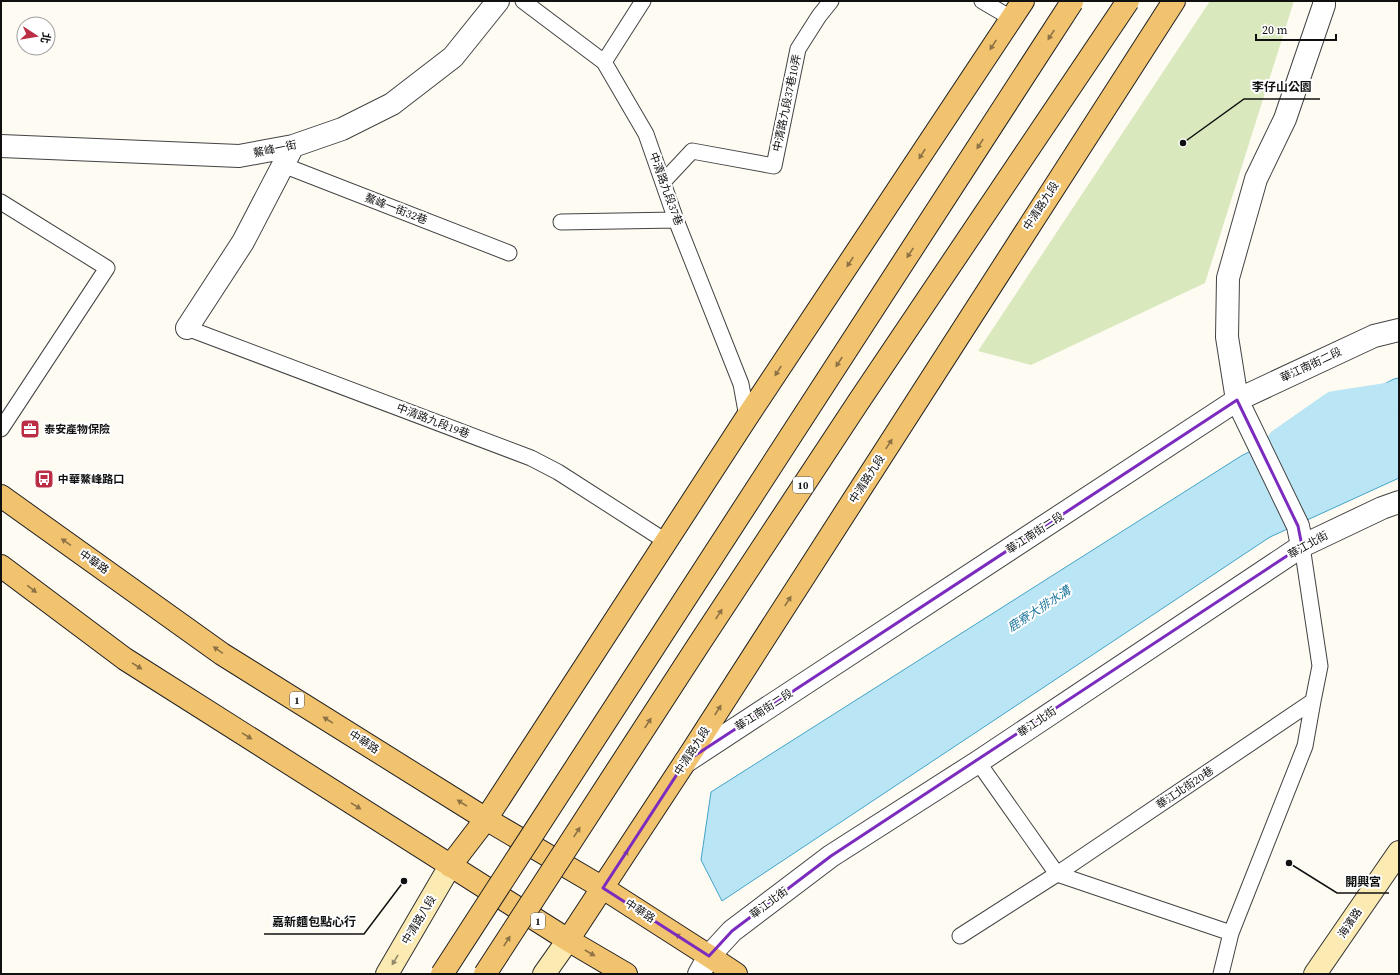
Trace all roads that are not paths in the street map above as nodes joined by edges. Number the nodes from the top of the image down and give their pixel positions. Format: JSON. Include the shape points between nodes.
{"nodes":[{"id":1,"x":498,"y":1,"type":"edge"},
{"id":2,"x":523,"y":1,"type":"edge"},
{"id":3,"x":643,"y":1,"type":"edge"},
{"id":4,"x":831,"y":1,"type":"edge"},
{"id":5,"x":982,"y":1,"type":"edge"},
{"id":6,"x":1128,"y":1,"type":"edge"},
{"id":7,"x":1324,"y":1,"type":"edge"},
{"id":8,"x":1073,"y":2,"type":"edge"},
{"id":9,"x":1169,"y":6,"type":"edge"},
{"id":10,"x":1017,"y":10,"type":"edge"},
{"id":11,"x":604,"y":62,"type":"junction"},
{"id":12,"x":1,"y":146,"type":"edge"},
{"id":13,"x":288,"y":155,"type":"junction"},
{"id":14,"x":663,"y":182,"type":"junction"},
{"id":15,"x":1,"y":202,"type":"edge"},
{"id":16,"x":676,"y":220,"type":"junction"},
{"id":17,"x":561,"y":222,"type":"dead end"},
{"id":18,"x":509,"y":253,"type":"dead end"},
{"id":19,"x":187,"y":328,"type":"joint"},
{"id":20,"x":1399,"y":330,"type":"edge"},
{"id":21,"x":1237,"y":400,"type":"junction"},
{"id":22,"x":748,"y":417,"type":"junction"},
{"id":23,"x":1,"y":430,"type":"edge"},
{"id":24,"x":1,"y":496,"type":"edge"},
{"id":25,"x":1399,"y":502,"type":"edge"},
{"id":26,"x":1300,"y":536,"type":"junction"},
{"id":27,"x":666,"y":542,"type":"junction"},
{"id":28,"x":1,"y":566,"type":"edge"},
{"id":29,"x":1313,"y":701,"type":"junction"},
{"id":30,"x":685,"y":762,"type":"junction"},
{"id":31,"x":978,"y":762,"type":"junction"},
{"id":32,"x":486,"y":819,"type":"junction"},
{"id":33,"x":1399,"y":852,"type":"edge"},
{"id":34,"x":450,"y":866,"type":"junction"},
{"id":35,"x":1057,"y":874,"type":"junction"},
{"id":36,"x":604,"y":888,"type":"junction"},
{"id":37,"x":1232,"y":933,"type":"junction"},
{"id":38,"x":960,"y":936,"type":"dead end"},
{"id":39,"x":568,"y":940,"type":"junction"},
{"id":40,"x":704,"y":965,"type":"edge"},
{"id":41,"x":1322,"y":971,"type":"edge"},
{"id":42,"x":387,"y":974,"type":"edge"},
{"id":43,"x":442,"y":974,"type":"edge"},
{"id":44,"x":485,"y":974,"type":"edge"},
{"id":45,"x":544,"y":974,"type":"edge"},
{"id":46,"x":626,"y":974,"type":"edge"},
{"id":47,"x":736,"y":974,"type":"edge"},
{"id":48,"x":1221,"y":974,"type":"edge"}],
"edges":[{"from":1,"to":13,"type":"street","name":"鰲峰一街","via":[[453,57],[392,104]]},
{"from":2,"to":11,"type":"lane","name":"中清路九段37巷"},
{"from":3,"to":11,"type":"lane"},
{"from":4,"to":14,"type":"lane","name":"中清路九段37巷10弄","via":[[798,49],[774,166],[692,150]]},
{"from":5,"to":10,"type":"lane"},
{"from":44,"to":6,"type":"main road","number":"10","one_way":true,"bridge":true,"via":[[850,414]]},
{"from":7,"to":21,"type":"street","via":[[1285,119],[1256,179],[1228,278],[1227,337]]},
{"from":8,"to":43,"type":"main road","one_way":true,"bridge":true},
{"from":30,"to":9,"type":"main road","name":"中清路九段","one_way":true},
{"from":10,"to":22,"type":"main road","one_way":true},
{"from":11,"to":14,"type":"lane","name":"中清路九段37巷","via":[[646,134]]},
{"from":12,"to":13,"type":"street","name":"鰲峰一街","via":[[239,156]]},
{"from":13,"to":18,"type":"lane","name":"鰲峰一街32巷"},
{"from":13,"to":19,"type":"street","via":[[243,242]]},
{"from":14,"to":16,"type":"lane","name":"中清路九段37巷"},
{"from":15,"to":23,"type":"lane","via":[[107,268]]},
{"from":16,"to":17,"type":"lane"},
{"from":16,"to":22,"type":"lane","name":"中清路九段37巷","via":[[741,384]]},
{"from":19,"to":27,"type":"lane","name":"中清路九段19巷","via":[[531,458],[558,472]]},
{"from":20,"to":21,"type":"street","name":"華江南街二段","via":[[1374,336]]},
{"from":21,"to":26,"type":"street"},
{"from":21,"to":30,"type":"street","name":"華江南街二段"},
{"from":22,"to":27,"type":"main road"},
{"from":32,"to":24,"type":"main road","name":"中華路","number":"1","one_way":true,"via":[[222,654]]},
{"from":25,"to":26,"type":"street","name":"華江北街"},
{"from":26,"to":29,"type":"lane","via":[[1320,666]]},
{"from":26,"to":31,"type":"street","name":"華江北街"},
{"from":27,"to":32,"type":"main road"},
{"from":28,"to":34,"type":"main road","number":"1","one_way":true,"via":[[125,659]]},
{"from":29,"to":35,"type":"lane","name":"華江北街20巷"},
{"from":29,"to":37,"type":"lane","via":[[1305,746]]},
{"from":36,"to":30,"type":"main road","name":"中清路九段","one_way":true},
{"from":31,"to":35,"type":"lane"},
{"from":31,"to":40,"type":"street","name":"華江北街","via":[[831,856],[732,931]]},
{"from":32,"to":34,"type":"main road"},
{"from":32,"to":36,"type":"main road","name":"中華路","number":"1"},
{"from":33,"to":41,"type":"street","name":"海濱路"},
{"from":34,"to":39,"type":"main road","number":"1"},
{"from":34,"to":42,"type":"street","name":"中清路八段","one_way":true},
{"from":35,"to":37,"type":"lane"},
{"from":35,"to":38,"type":"lane","name":"華江北街20巷"},
{"from":36,"to":39,"type":"main road","name":"中清路九段"},
{"from":40,"to":36,"type":"main road","name":"中華路","number":"1","one_way":true},
{"from":37,"to":48,"type":"lane"},
{"from":39,"to":45,"type":"street"},
{"from":39,"to":46,"type":"main road","number":"1","one_way":true},
{"from":40,"to":47,"type":"main road","name":"中華路","number":"1"}]}
